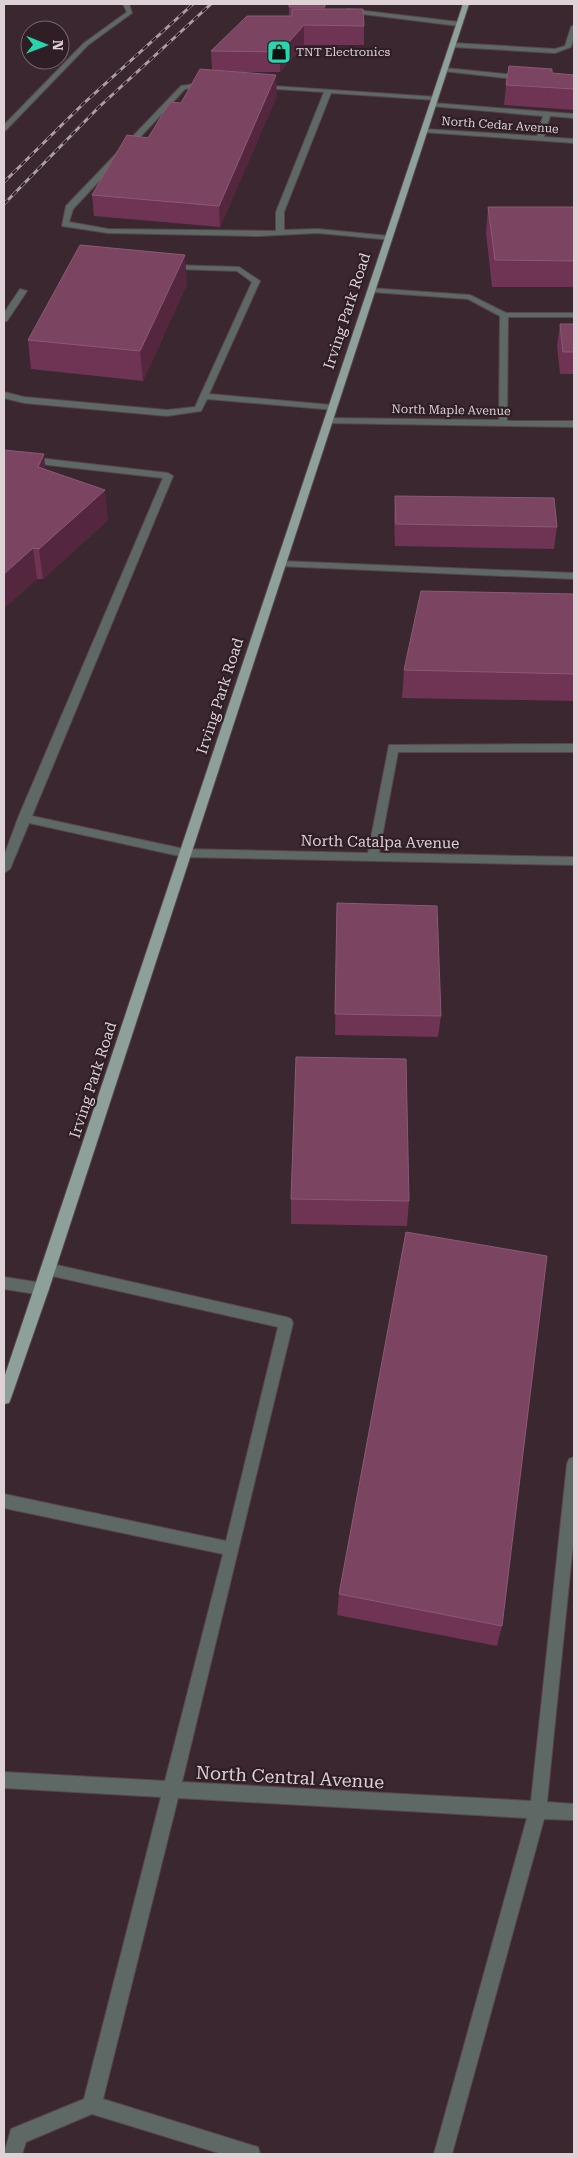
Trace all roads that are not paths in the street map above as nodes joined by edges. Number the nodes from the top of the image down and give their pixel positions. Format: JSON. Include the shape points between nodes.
{"nodes":[{"id":1,"x":126,"y":4,"type":"edge"},
{"id":2,"x":466,"y":4,"type":"edge"},
{"id":3,"x":346,"y":11,"type":"edge"},
{"id":4,"x":459,"y":24,"type":"junction"},
{"id":5,"x":574,"y":27,"type":"edge"},
{"id":6,"x":453,"y":44,"type":"junction"},
{"id":7,"x":444,"y":70,"type":"junction"},
{"id":8,"x":528,"y":78,"type":"edge"},
{"id":9,"x":218,"y":83,"type":"edge"},
{"id":10,"x":247,"y":85,"type":"edge"},
{"id":11,"x":328,"y":91,"type":"junction"},
{"id":12,"x":434,"y":101,"type":"junction"},
{"id":13,"x":547,"y":114,"type":"junction"},
{"id":14,"x":574,"y":116,"type":"edge"},
{"id":15,"x":4,"y":129,"type":"edge"},
{"id":16,"x":424,"y":131,"type":"junction"},
{"id":17,"x":540,"y":139,"type":"junction"},
{"id":18,"x":574,"y":142,"type":"edge"},
{"id":19,"x":280,"y":233,"type":"junction"},
{"id":20,"x":389,"y":238,"type":"junction"},
{"id":21,"x":175,"y":267,"type":"edge"},
{"id":22,"x":372,"y":290,"type":"junction"},
{"id":23,"x":23,"y":291,"type":"dead end"},
{"id":24,"x":504,"y":315,"type":"junction"},
{"id":25,"x":574,"y":315,"type":"edge"},
{"id":26,"x":4,"y":319,"type":"edge"},
{"id":27,"x":4,"y":395,"type":"edge"},
{"id":28,"x":204,"y":396,"type":"junction"},
{"id":29,"x":332,"y":408,"type":"junction"},
{"id":30,"x":328,"y":421,"type":"junction"},
{"id":31,"x":503,"y":423,"type":"junction"},
{"id":32,"x":574,"y":424,"type":"edge"},
{"id":33,"x":4,"y":457,"type":"edge"},
{"id":34,"x":281,"y":564,"type":"junction"},
{"id":35,"x":574,"y":576,"type":"edge"},
{"id":36,"x":574,"y":748,"type":"edge"},
{"id":37,"x":24,"y":818,"type":"junction"},
{"id":38,"x":184,"y":853,"type":"junction"},
{"id":39,"x":373,"y":857,"type":"junction"},
{"id":40,"x":574,"y":861,"type":"edge"},
{"id":41,"x":4,"y":869,"type":"edge"},
{"id":42,"x":48,"y":1269,"type":"junction"},
{"id":43,"x":4,"y":1283,"type":"edge"},
{"id":44,"x":42,"y":1289,"type":"junction"},
{"id":45,"x":4,"y":1398,"type":"edge"},
{"id":46,"x":574,"y":1464,"type":"edge"},
{"id":47,"x":4,"y":1501,"type":"edge"},
{"id":48,"x":232,"y":1549,"type":"junction"},
{"id":49,"x":4,"y":1780,"type":"edge"},
{"id":50,"x":172,"y":1790,"type":"junction"},
{"id":51,"x":538,"y":1810,"type":"junction"},
{"id":52,"x":574,"y":1812,"type":"edge"},
{"id":53,"x":92,"y":2105,"type":"junction"},
{"id":54,"x":13,"y":2154,"type":"edge"},
{"id":55,"x":251,"y":2154,"type":"edge"},
{"id":56,"x":443,"y":2154,"type":"edge"}],
"edges":[{"from":1,"to":15,"type":"street","via":[[130,12],[86,44]]},
{"from":2,"to":4,"type":"main road","name":"Irving Park Road"},
{"from":3,"to":4,"type":"street"},
{"from":4,"to":6,"type":"main road","name":"Irving Park Road"},
{"from":5,"to":6,"type":"street","via":[[568,47],[555,51]]},
{"from":6,"to":7,"type":"main road","name":"Irving Park Road"},
{"from":7,"to":8,"type":"street"},
{"from":7,"to":12,"type":"main road","name":"Irving Park Road"},
{"from":9,"to":19,"type":"street","via":[[183,87],[69,208],[65,224],[108,231]]},
{"from":10,"to":11,"type":"street"},
{"from":11,"to":12,"type":"street"},
{"from":11,"to":19,"type":"street","via":[[280,212]]},
{"from":12,"to":13,"type":"street"},
{"from":12,"to":16,"type":"main road","name":"Irving Park Road"},
{"from":13,"to":14,"type":"street"},
{"from":13,"to":17,"type":"street"},
{"from":16,"to":17,"type":"street","name":"North Cedar Avenue"},
{"from":16,"to":20,"type":"main road","name":"Irving Park Road"},
{"from":17,"to":18,"type":"street","name":"North Cedar Avenue"},
{"from":19,"to":20,"type":"street","via":[[318,230]]},
{"from":20,"to":22,"type":"main road","name":"Irving Park Road"},
{"from":21,"to":28,"type":"street","via":[[239,268],[256,281]]},
{"from":22,"to":24,"type":"street","via":[[470,297]]},
{"from":22,"to":29,"type":"main road","name":"Irving Park Road"},
{"from":23,"to":26,"type":"street"},
{"from":24,"to":25,"type":"street"},
{"from":24,"to":31,"type":"street"},
{"from":27,"to":28,"type":"street","via":[[24,400],[167,413],[198,409]]},
{"from":28,"to":29,"type":"street"},
{"from":29,"to":30,"type":"main road","name":"Irving Park Road"},
{"from":30,"to":31,"type":"street","name":"North Maple Avenue"},
{"from":30,"to":34,"type":"main road","name":"Irving Park Road"},
{"from":31,"to":32,"type":"street","name":"North Maple Avenue"},
{"from":33,"to":37,"type":"street","via":[[168,476]]},
{"from":34,"to":35,"type":"street"},
{"from":34,"to":38,"type":"main road","name":"Irving Park Road"},
{"from":36,"to":39,"type":"street","via":[[393,748]]},
{"from":37,"to":38,"type":"street","name":"North Catalpa Avenue"},
{"from":37,"to":41,"type":"street"},
{"from":38,"to":39,"type":"street","name":"North Catalpa Avenue"},
{"from":38,"to":42,"type":"main road","name":"Irving Park Road"},
{"from":39,"to":40,"type":"street","name":"North Catalpa Avenue"},
{"from":42,"to":44,"type":"main road","name":"Irving Park Road"},
{"from":42,"to":48,"type":"street","via":[[286,1322]]},
{"from":43,"to":44,"type":"street"},
{"from":44,"to":45,"type":"main road","name":"Irving Park Road"},
{"from":46,"to":51,"type":"street"},
{"from":47,"to":48,"type":"street"},
{"from":48,"to":50,"type":"street"},
{"from":49,"to":50,"type":"street","name":"North Central Avenue"},
{"from":50,"to":51,"type":"street","name":"North Central Avenue"},
{"from":50,"to":53,"type":"street"},
{"from":51,"to":52,"type":"street","name":"North Central Avenue"},
{"from":51,"to":56,"type":"street"},
{"from":53,"to":54,"type":"street","via":[[18,2136]]},
{"from":53,"to":55,"type":"street"}]}
